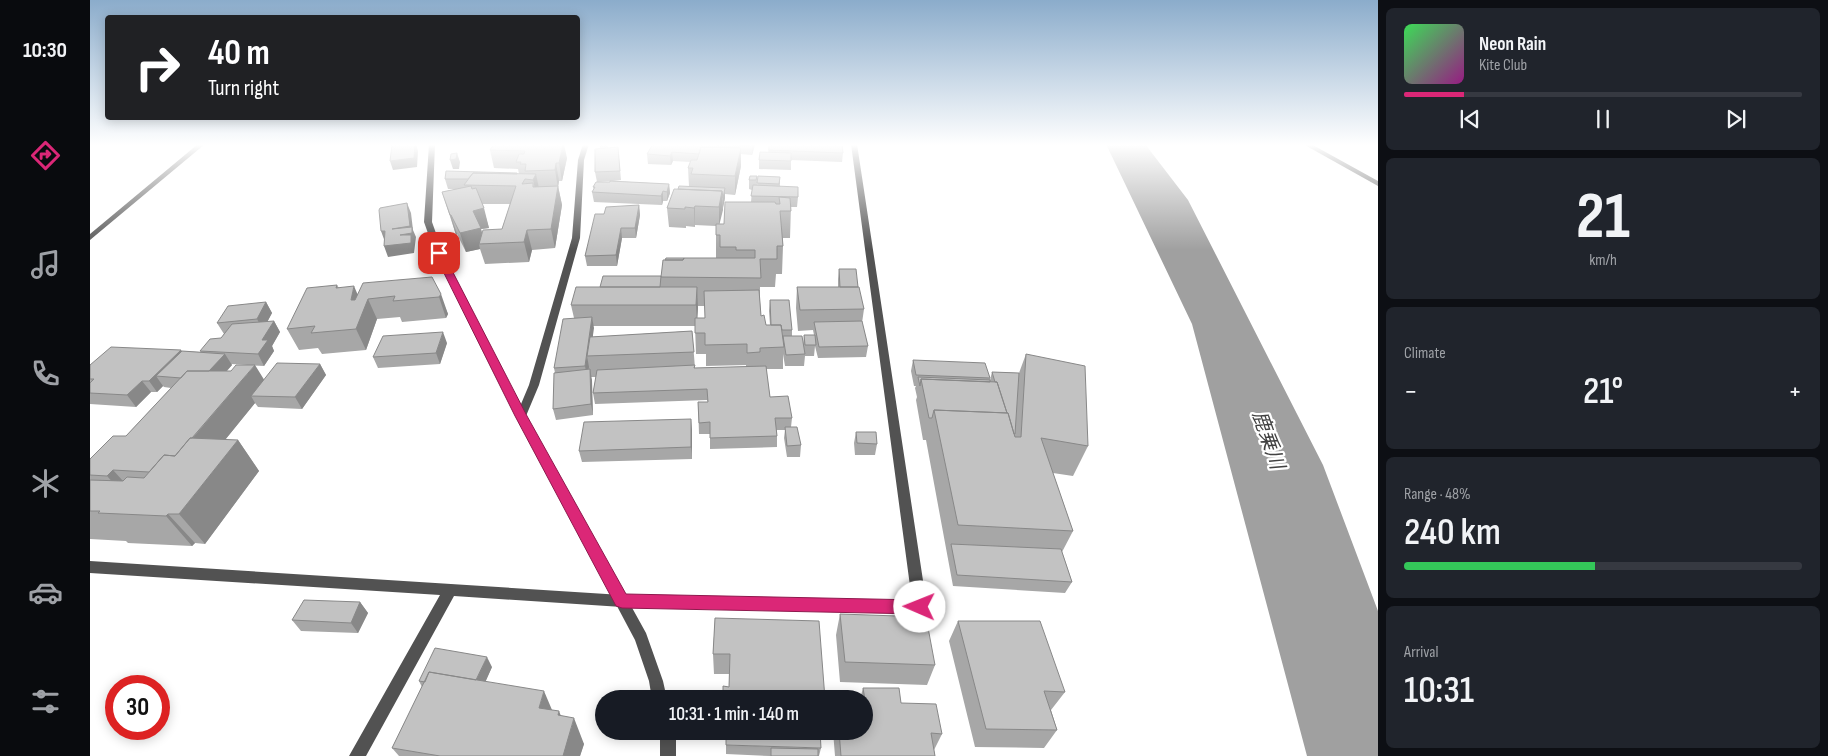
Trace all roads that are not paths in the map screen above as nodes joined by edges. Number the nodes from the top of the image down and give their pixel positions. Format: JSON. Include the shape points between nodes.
{"nodes":[{"id":1,"x":160,"y":179,"type":"edge"},
{"id":2,"x":430,"y":179,"type":"edge"},
{"id":3,"x":580,"y":179,"type":"edge"},
{"id":4,"x":859,"y":179,"type":"edge"},
{"id":5,"x":90,"y":238,"type":"edge"},
{"id":6,"x":521,"y":416,"type":"junction"},
{"id":7,"x":90,"y":567,"type":"edge"},
{"id":8,"x":450,"y":590,"type":"junction"},
{"id":9,"x":622,"y":601,"type":"junction"},
{"id":10,"x":658,"y":690,"type":"edge"},
{"id":11,"x":668,"y":740,"type":"edge"},
{"id":12,"x":356,"y":756,"type":"edge"},
{"id":13,"x":668,"y":756,"type":"edge"}],
"edges":[{"from":1,"to":5,"type":"street"},
{"from":2,"to":6,"type":"street","via":[[428,222],[439,253]]},
{"from":3,"to":6,"type":"street","via":[[576,238],[534,385]]},
{"from":4,"to":9,"type":"street","via":[[920,607]]},
{"from":6,"to":9,"type":"street"},
{"from":7,"to":8,"type":"street"},
{"from":8,"to":9,"type":"street"},
{"from":8,"to":12,"type":"street"},
{"from":9,"to":10,"type":"street","via":[[641,638]]},
{"from":11,"to":13,"type":"street"}]}
